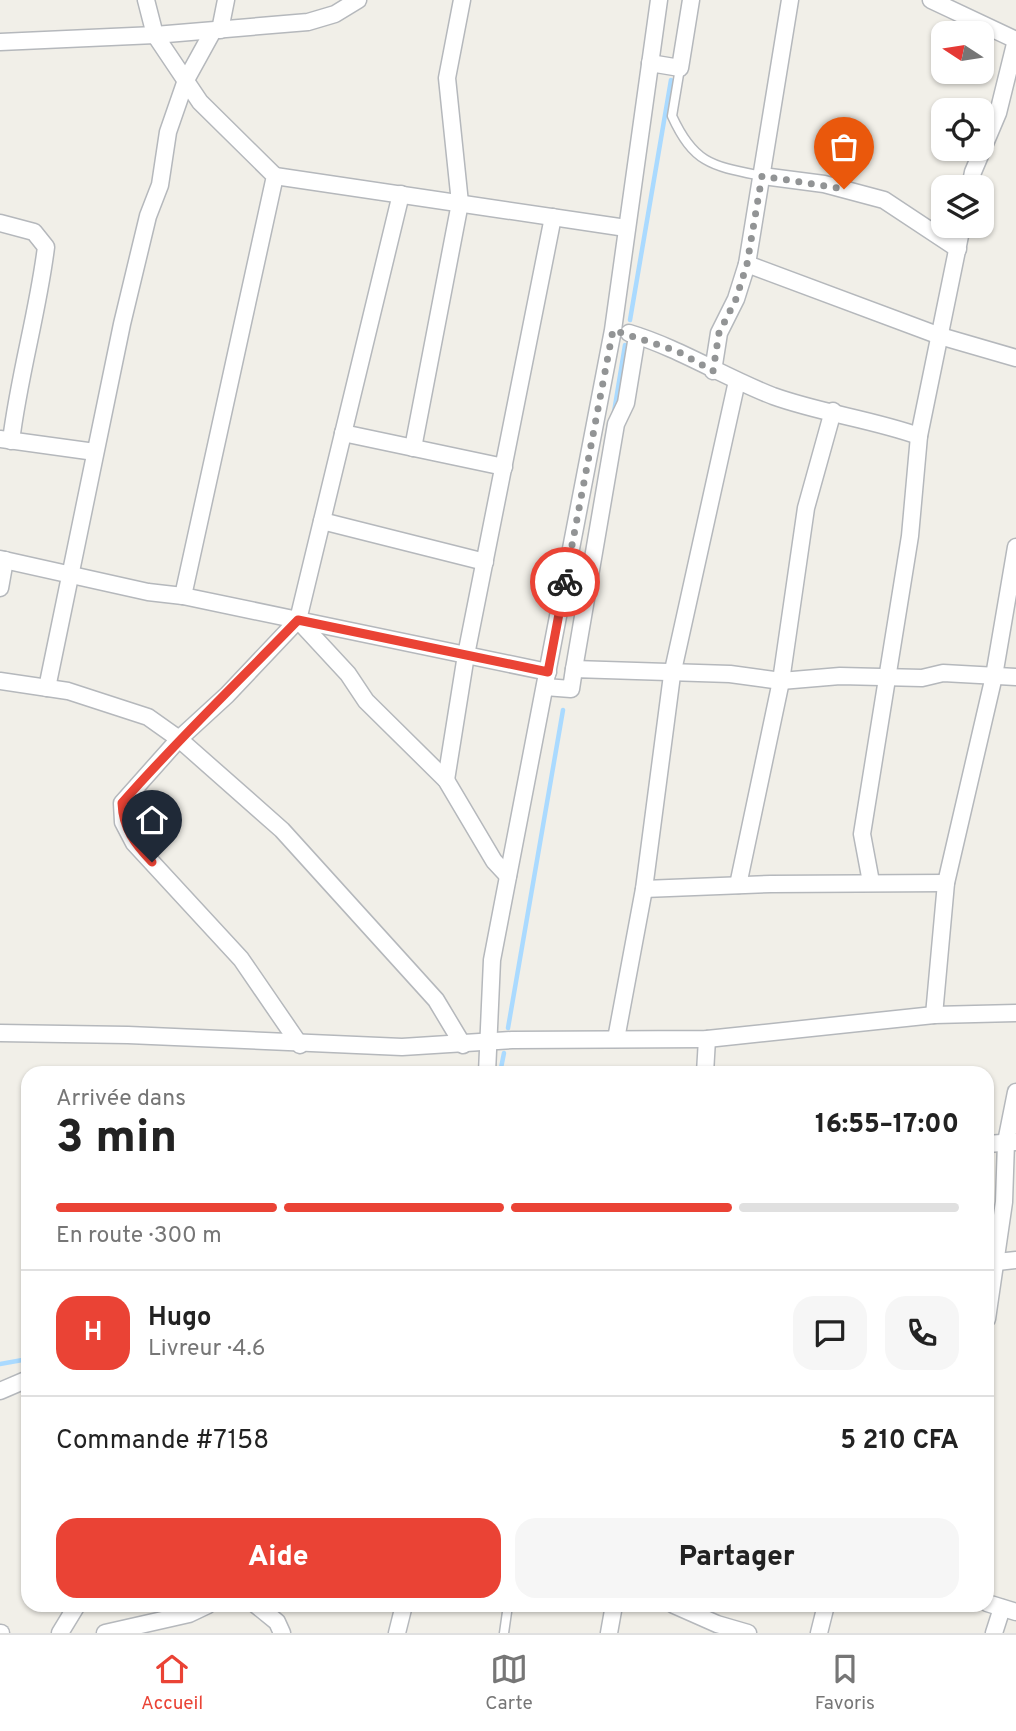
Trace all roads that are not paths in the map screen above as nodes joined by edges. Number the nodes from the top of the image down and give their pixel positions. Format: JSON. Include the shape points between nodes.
{"nodes":[{"id":1,"x":146,"y":0,"type":"edge"},
{"id":2,"x":226,"y":0,"type":"edge"},
{"id":3,"x":358,"y":0,"type":"edge"},
{"id":4,"x":462,"y":0,"type":"edge"},
{"id":5,"x":659,"y":0,"type":"edge"},
{"id":6,"x":691,"y":0,"type":"edge"},
{"id":7,"x":790,"y":0,"type":"edge"},
{"id":8,"x":931,"y":0,"type":"edge"},
{"id":9,"x":217,"y":30,"type":"junction"},
{"id":10,"x":155,"y":35,"type":"junction"},
{"id":11,"x":0,"y":42,"type":"edge"},
{"id":12,"x":650,"y":63,"type":"junction"},
{"id":13,"x":680,"y":68,"type":"junction"},
{"id":14,"x":186,"y":80,"type":"junction"},
{"id":15,"x":972,"y":175,"type":"edge"},
{"id":16,"x":275,"y":176,"type":"junction"},
{"id":17,"x":762,"y":176,"type":"junction"},
{"id":18,"x":401,"y":194,"type":"junction"},
{"id":19,"x":460,"y":203,"type":"junction"},
{"id":20,"x":553,"y":217,"type":"junction"},
{"id":21,"x":0,"y":223,"type":"edge"},
{"id":22,"x":626,"y":228,"type":"junction"},
{"id":23,"x":960,"y":238,"type":"edge"},
{"id":24,"x":958,"y":249,"type":"junction"},
{"id":25,"x":747,"y":264,"type":"junction"},
{"id":26,"x":613,"y":330,"type":"junction"},
{"id":27,"x":637,"y":336,"type":"junction"},
{"id":28,"x":940,"y":336,"type":"junction"},
{"id":29,"x":1016,"y":358,"type":"edge"},
{"id":30,"x":713,"y":371,"type":"junction"},
{"id":31,"x":737,"y":381,"type":"junction"},
{"id":32,"x":833,"y":411,"type":"junction"},
{"id":33,"x":343,"y":433,"type":"junction"},
{"id":34,"x":919,"y":436,"type":"junction"},
{"id":35,"x":6,"y":440,"type":"edge"},
{"id":36,"x":413,"y":448,"type":"junction"},
{"id":37,"x":95,"y":452,"type":"junction"},
{"id":38,"x":504,"y":467,"type":"junction"},
{"id":39,"x":322,"y":521,"type":"junction"},
{"id":40,"x":1016,"y":547,"type":"edge"},
{"id":41,"x":3,"y":559,"type":"edge"},
{"id":42,"x":485,"y":562,"type":"junction"},
{"id":43,"x":71,"y":574,"type":"junction"},
{"id":44,"x":0,"y":588,"type":"edge"},
{"id":45,"x":183,"y":596,"type":"junction"},
{"id":46,"x":298,"y":620,"type":"junction"},
{"id":47,"x":466,"y":656,"type":"junction"},
{"id":48,"x":574,"y":669,"type":"junction"},
{"id":49,"x":672,"y":675,"type":"junction"},
{"id":50,"x":994,"y":676,"type":"junction"},
{"id":51,"x":887,"y":677,"type":"junction"},
{"id":52,"x":1016,"y":677,"type":"edge"},
{"id":53,"x":546,"y":679,"type":"junction"},
{"id":54,"x":0,"y":681,"type":"edge"},
{"id":55,"x":781,"y":681,"type":"junction"},
{"id":56,"x":47,"y":688,"type":"junction"},
{"id":57,"x":179,"y":739,"type":"junction"},
{"id":58,"x":446,"y":780,"type":"junction"},
{"id":59,"x":508,"y":876,"type":"junction"},
{"id":60,"x":871,"y":882,"type":"junction"},
{"id":61,"x":946,"y":883,"type":"junction"},
{"id":62,"x":738,"y":885,"type":"junction"},
{"id":63,"x":644,"y":890,"type":"junction"},
{"id":64,"x":1016,"y":1013,"type":"edge"},
{"id":65,"x":934,"y":1015,"type":"junction"},
{"id":66,"x":0,"y":1033,"type":"edge"},
{"id":67,"x":616,"y":1039,"type":"junction"},
{"id":68,"x":707,"y":1039,"type":"junction"},
{"id":69,"x":491,"y":1041,"type":"junction"},
{"id":70,"x":300,"y":1045,"type":"junction"},
{"id":71,"x":463,"y":1045,"type":"junction"},
{"id":72,"x":488,"y":1066,"type":"edge"},
{"id":73,"x":705,"y":1066,"type":"edge"},
{"id":74,"x":1016,"y":1092,"type":"edge"},
{"id":75,"x":1011,"y":1142,"type":"edge"},
{"id":76,"x":1016,"y":1260,"type":"edge"},
{"id":77,"x":997,"y":1262,"type":"junction"},
{"id":78,"x":994,"y":1279,"type":"edge"},
{"id":79,"x":21,"y":1382,"type":"edge"},
{"id":80,"x":0,"y":1391,"type":"edge"},
{"id":81,"x":1002,"y":1608,"type":"edge"},
{"id":82,"x":73,"y":1612,"type":"edge"},
{"id":83,"x":190,"y":1612,"type":"edge"},
{"id":84,"x":264,"y":1612,"type":"edge"},
{"id":85,"x":402,"y":1612,"type":"edge"},
{"id":86,"x":507,"y":1612,"type":"edge"},
{"id":87,"x":613,"y":1612,"type":"edge"},
{"id":88,"x":686,"y":1612,"type":"edge"},
{"id":89,"x":824,"y":1612,"type":"edge"},
{"id":90,"x":280,"y":1627,"type":"edge"},
{"id":91,"x":716,"y":1629,"type":"edge"},
{"id":92,"x":60,"y":1633,"type":"edge"},
{"id":93,"x":105,"y":1633,"type":"edge"},
{"id":94,"x":397,"y":1633,"type":"edge"},
{"id":95,"x":504,"y":1633,"type":"edge"},
{"id":96,"x":609,"y":1633,"type":"edge"},
{"id":97,"x":748,"y":1633,"type":"edge"},
{"id":98,"x":819,"y":1633,"type":"edge"},
{"id":99,"x":994,"y":1633,"type":"edge"}],
"edges":[{"from":1,"to":10,"type":"street"},
{"from":2,"to":9,"type":"street"},
{"from":3,"to":9,"type":"street","via":[[322,19]]},
{"from":4,"to":19,"type":"street","via":[[447,78]]},
{"from":5,"to":12,"type":"street"},
{"from":6,"to":13,"type":"street"},
{"from":7,"to":17,"type":"street"},
{"from":8,"to":15,"type":"street","via":[[1016,40],[998,113]]},
{"from":9,"to":10,"type":"street"},
{"from":9,"to":14,"type":"street"},
{"from":10,"to":11,"type":"street"},
{"from":10,"to":14,"type":"street"},
{"from":12,"to":13,"type":"street"},
{"from":12,"to":22,"type":"street"},
{"from":13,"to":17,"type":"lane","via":[[672,116],[694,154],[727,169]]},
{"from":14,"to":16,"type":"street","via":[[200,102]]},
{"from":14,"to":37,"type":"street","via":[[168,132]]},
{"from":16,"to":18,"type":"street"},
{"from":16,"to":45,"type":"street"},
{"from":17,"to":24,"type":"street","via":[[824,184],[884,200]]},
{"from":17,"to":25,"type":"street"},
{"from":18,"to":19,"type":"street"},
{"from":18,"to":33,"type":"street"},
{"from":19,"to":20,"type":"street"},
{"from":19,"to":36,"type":"street"},
{"from":20,"to":22,"type":"street"},
{"from":20,"to":38,"type":"street"},
{"from":21,"to":35,"type":"street","via":[[34,232],[46,247]]},
{"from":22,"to":26,"type":"street"},
{"from":23,"to":24,"type":"street"},
{"from":24,"to":28,"type":"street"},
{"from":25,"to":28,"type":"street"},
{"from":25,"to":30,"type":"street","via":[[719,333]]},
{"from":26,"to":27,"type":"street"},
{"from":26,"to":53,"type":"street"},
{"from":27,"to":30,"type":"street"},
{"from":27,"to":48,"type":"street","via":[[626,403],[616,424]]},
{"from":28,"to":29,"type":"street"},
{"from":28,"to":34,"type":"street"},
{"from":30,"to":31,"type":"street"},
{"from":31,"to":32,"type":"street","via":[[775,397]]},
{"from":31,"to":49,"type":"street"},
{"from":32,"to":34,"type":"street"},
{"from":32,"to":55,"type":"street","via":[[806,508]]},
{"from":33,"to":36,"type":"street"},
{"from":33,"to":39,"type":"street"},
{"from":34,"to":51,"type":"street","via":[[910,536]]},
{"from":35,"to":37,"type":"street"},
{"from":36,"to":38,"type":"street"},
{"from":37,"to":43,"type":"street"},
{"from":38,"to":42,"type":"street"},
{"from":39,"to":42,"type":"street"},
{"from":39,"to":46,"type":"street"},
{"from":40,"to":50,"type":"street"},
{"from":41,"to":43,"type":"street"},
{"from":41,"to":44,"type":"street"},
{"from":42,"to":47,"type":"street"},
{"from":43,"to":45,"type":"street"},
{"from":43,"to":56,"type":"street"},
{"from":45,"to":46,"type":"street"},
{"from":46,"to":47,"type":"street"},
{"from":46,"to":57,"type":"street"},
{"from":46,"to":58,"type":"street","via":[[348,674],[366,701]]},
{"from":47,"to":53,"type":"street"},
{"from":47,"to":58,"type":"street"},
{"from":48,"to":49,"type":"street"},
{"from":48,"to":53,"type":"street","via":[[571,689]]},
{"from":49,"to":55,"type":"street","via":[[730,674]]},
{"from":49,"to":63,"type":"street"},
{"from":50,"to":51,"type":"street"},
{"from":50,"to":52,"type":"street"},
{"from":50,"to":61,"type":"street"},
{"from":51,"to":55,"type":"street"},
{"from":51,"to":60,"type":"street","via":[[862,834]]},
{"from":53,"to":59,"type":"street"},
{"from":54,"to":56,"type":"street"},
{"from":55,"to":62,"type":"street"},
{"from":56,"to":57,"type":"street","via":[[148,717]]},
{"from":57,"to":70,"type":"street","via":[[122,803],[123,822],[134,843],[241,959]]},
{"from":57,"to":71,"type":"street","via":[[282,830],[436,1000]]},
{"from":58,"to":59,"type":"street","via":[[494,861]]},
{"from":59,"to":69,"type":"street","via":[[490,982]]},
{"from":60,"to":61,"type":"street"},
{"from":60,"to":62,"type":"street"},
{"from":61,"to":65,"type":"street"},
{"from":62,"to":63,"type":"street"},
{"from":63,"to":67,"type":"street"},
{"from":64,"to":65,"type":"street"},
{"from":65,"to":68,"type":"street"},
{"from":66,"to":70,"type":"street"},
{"from":67,"to":68,"type":"street"},
{"from":67,"to":69,"type":"street"},
{"from":68,"to":73,"type":"street"},
{"from":69,"to":71,"type":"street"},
{"from":69,"to":72,"type":"street"},
{"from":70,"to":71,"type":"street"},
{"from":74,"to":75,"type":"street"},
{"from":75,"to":77,"type":"street"},
{"from":76,"to":77,"type":"street"},
{"from":77,"to":78,"type":"street"},
{"from":79,"to":80,"type":"street"},
{"from":81,"to":99,"type":"street"},
{"from":82,"to":92,"type":"street"},
{"from":83,"to":93,"type":"street"},
{"from":84,"to":90,"type":"street"},
{"from":85,"to":94,"type":"street"},
{"from":86,"to":95,"type":"lane"},
{"from":87,"to":96,"type":"street"},
{"from":88,"to":91,"type":"street"},
{"from":89,"to":98,"type":"street"},
{"from":91,"to":97,"type":"street"}]}
